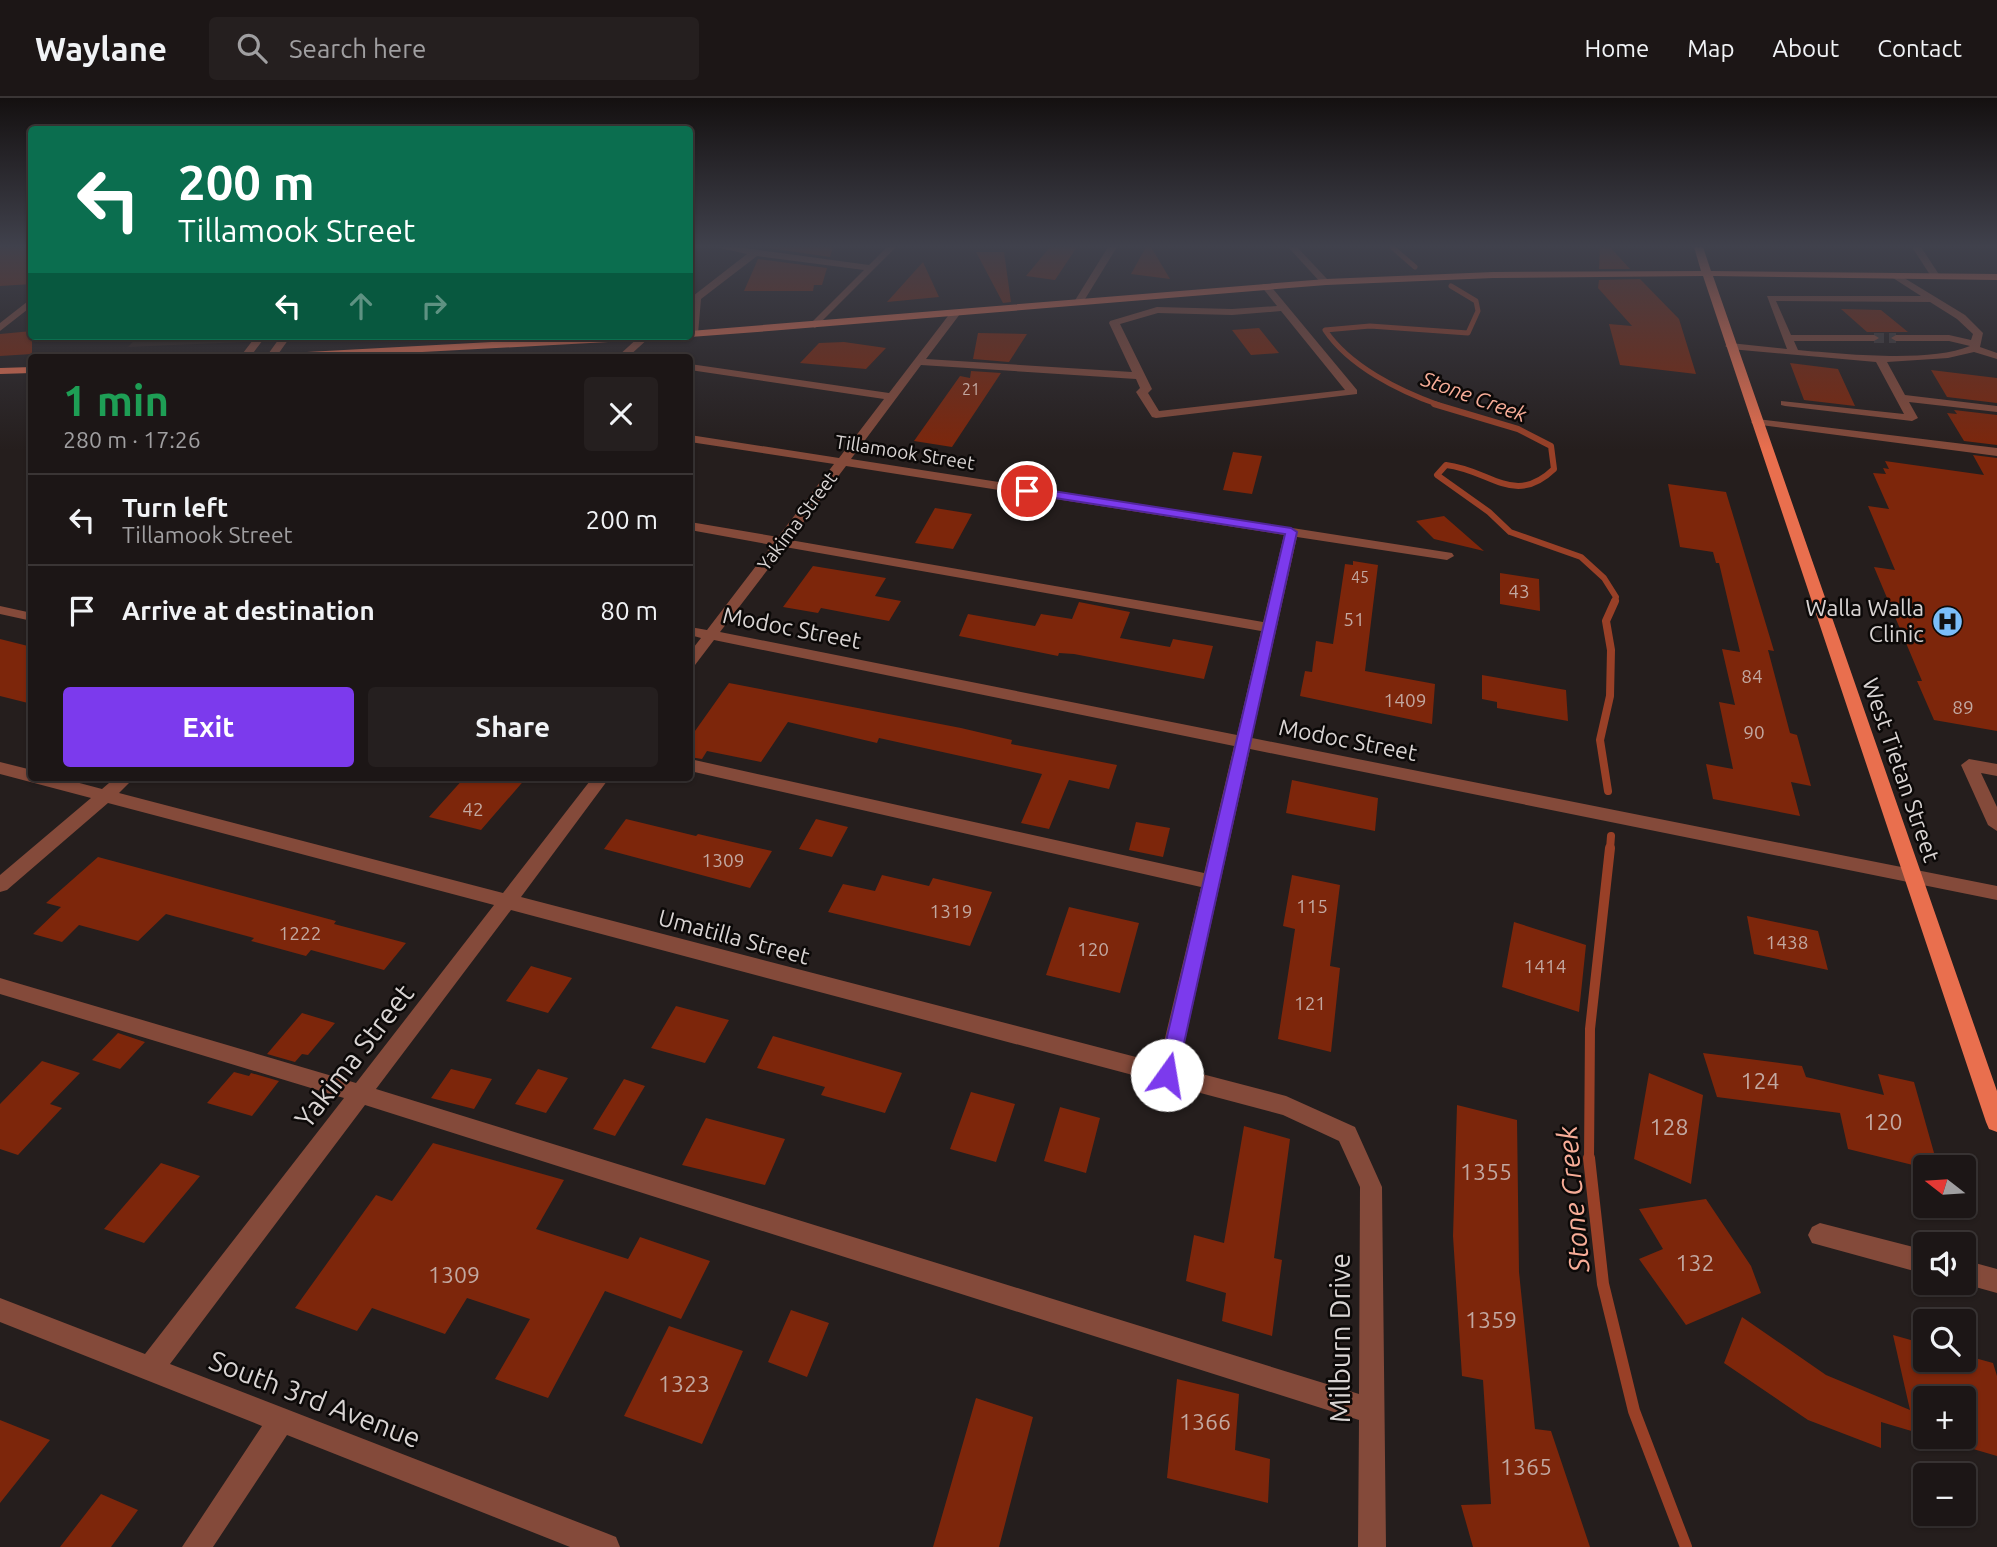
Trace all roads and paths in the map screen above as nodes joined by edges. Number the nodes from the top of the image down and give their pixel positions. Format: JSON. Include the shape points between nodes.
{"nodes":[{"id":1,"x":956,"y":314,"type":"edge"},
{"id":2,"x":825,"y":315,"type":"edge"},
{"id":3,"x":948,"y":315,"type":"edge"},
{"id":4,"x":1136,"y":315,"type":"edge"},
{"id":5,"x":1289,"y":315,"type":"edge"},
{"id":6,"x":1720,"y":315,"type":"edge"},
{"id":7,"x":1777,"y":315,"type":"edge"},
{"id":8,"x":1953,"y":315,"type":"edge"},
{"id":9,"x":815,"y":325,"type":"junction"},
{"id":10,"x":693,"y":334,"type":"edge"},
{"id":11,"x":1788,"y":338,"type":"junction"},
{"id":12,"x":1874,"y":338,"type":"tunnel mouth"},
{"id":13,"x":1896,"y":338,"type":"tunnel mouth"},
{"id":14,"x":258,"y":340,"type":"edge"},
{"id":15,"x":283,"y":340,"type":"edge"},
{"id":16,"x":589,"y":340,"type":"edge"},
{"id":17,"x":642,"y":340,"type":"edge"},
{"id":18,"x":1730,"y":346,"type":"junction"},
{"id":19,"x":1975,"y":346,"type":"junction"},
{"id":20,"x":1794,"y":353,"type":"junction"},
{"id":21,"x":246,"y":354,"type":"edge"},
{"id":22,"x":272,"y":354,"type":"edge"},
{"id":23,"x":326,"y":354,"type":"edge"},
{"id":24,"x":625,"y":354,"type":"edge"},
{"id":25,"x":1997,"y":356,"type":"edge"},
{"id":26,"x":1879,"y":357,"type":"junction"},
{"id":27,"x":918,"y":362,"type":"junction"},
{"id":28,"x":693,"y":367,"type":"edge"},
{"id":29,"x":28,"y":370,"type":"edge"},
{"id":30,"x":0,"y":371,"type":"edge"},
{"id":31,"x":1140,"y":376,"type":"junction"},
{"id":32,"x":892,"y":397,"type":"junction"},
{"id":33,"x":1901,"y":398,"type":"junction"},
{"id":34,"x":1785,"y":403,"type":"dead end"},
{"id":35,"x":1997,"y":409,"type":"edge"},
{"id":36,"x":1756,"y":422,"type":"junction"},
{"id":37,"x":693,"y":438,"type":"edge"},
{"id":38,"x":1997,"y":452,"type":"edge"},
{"id":39,"x":842,"y":462,"type":"junction"},
{"id":40,"x":693,"y":527,"type":"edge"},
{"id":41,"x":1291,"y":532,"type":"junction"},
{"id":42,"x":781,"y":542,"type":"junction"},
{"id":43,"x":1447,"y":556,"type":"dead end"},
{"id":44,"x":0,"y":610,"type":"edge"},
{"id":45,"x":28,"y":616,"type":"edge"},
{"id":46,"x":1269,"y":628,"type":"junction"},
{"id":47,"x":693,"y":632,"type":"edge"},
{"id":48,"x":710,"y":635,"type":"junction"},
{"id":49,"x":693,"y":658,"type":"edge"},
{"id":50,"x":1242,"y":742,"type":"junction"},
{"id":51,"x":693,"y":766,"type":"edge"},
{"id":52,"x":0,"y":768,"type":"edge"},
{"id":53,"x":1997,"y":770,"type":"edge"},
{"id":54,"x":28,"y":776,"type":"edge"},
{"id":55,"x":48,"y":781,"type":"edge"},
{"id":56,"x":122,"y":781,"type":"edge"},
{"id":57,"x":600,"y":781,"type":"edge"},
{"id":58,"x":105,"y":796,"type":"junction"},
{"id":59,"x":1997,"y":825,"type":"edge"},
{"id":60,"x":1914,"y":877,"type":"junction"},
{"id":61,"x":1211,"y":882,"type":"junction"},
{"id":62,"x":0,"y":885,"type":"edge"},
{"id":63,"x":1997,"y":893,"type":"edge"},
{"id":64,"x":507,"y":903,"type":"junction"},
{"id":65,"x":0,"y":986,"type":"edge"},
{"id":66,"x":1167,"y":1075,"type":"junction"},
{"id":67,"x":361,"y":1094,"type":"junction"},
{"id":68,"x":1997,"y":1122,"type":"edge"},
{"id":69,"x":1347,"y":1134,"type":"joint"},
{"id":70,"x":1819,"y":1235,"type":"dead end"},
{"id":71,"x":1913,"y":1259,"type":"edge"},
{"id":72,"x":1976,"y":1275,"type":"edge"},
{"id":73,"x":1997,"y":1281,"type":"edge"},
{"id":74,"x":2,"y":1314,"type":"edge"},
{"id":75,"x":150,"y":1369,"type":"junction"},
{"id":76,"x":1372,"y":1411,"type":"junction"},
{"id":77,"x":282,"y":1420,"type":"junction"},
{"id":78,"x":578,"y":1542,"type":"edge"},
{"id":79,"x":196,"y":1547,"type":"edge"},
{"id":80,"x":606,"y":1547,"type":"edge"},
{"id":81,"x":1372,"y":1547,"type":"edge"}],
"edges":[{"from":1,"to":27,"type":"street","name":"Yakima Street"},
{"from":2,"to":9,"type":"street"},
{"from":3,"to":9,"type":"main road"},
{"from":4,"to":31,"type":"street","via":[[1114,323]]},
{"from":5,"to":31,"type":"street","via":[[1353,393],[1156,415],[1142,393],[1146,389]]},
{"from":6,"to":18,"type":"main road","name":"West Tietan Street"},
{"from":7,"to":11,"type":"street"},
{"from":8,"to":19,"type":"street","via":[[1978,333]]},
{"from":9,"to":10,"type":"main road"},
{"from":11,"to":12,"type":"street"},
{"from":11,"to":20,"type":"street"},
{"from":13,"to":19,"type":"street","via":[[1949,338]]},
{"from":14,"to":21,"type":"street"},
{"from":15,"to":22,"type":"street"},
{"from":16,"to":23,"type":"main road"},
{"from":17,"to":24,"type":"street"},
{"from":18,"to":20,"type":"street"},
{"from":18,"to":36,"type":"main road","name":"West Tietan Street"},
{"from":19,"to":25,"type":"street"},
{"from":19,"to":26,"type":"street","via":[[1954,355]]},
{"from":20,"to":26,"type":"street"},
{"from":26,"to":33,"type":"street"},
{"from":27,"to":31,"type":"street"},
{"from":27,"to":32,"type":"street","name":"Yakima Street"},
{"from":28,"to":32,"type":"street"},
{"from":29,"to":30,"type":"main road"},
{"from":32,"to":39,"type":"street","name":"Yakima Street"},
{"from":33,"to":34,"type":"street","via":[[1913,418]]},
{"from":33,"to":35,"type":"street"},
{"from":36,"to":38,"type":"street"},
{"from":36,"to":60,"type":"main road","name":"West Tietan Street"},
{"from":37,"to":39,"type":"street","name":"Tillamook Street"},
{"from":39,"to":41,"type":"street","name":"Tillamook Street"},
{"from":39,"to":42,"type":"street","name":"Yakima Street"},
{"from":40,"to":42,"type":"street"},
{"from":41,"to":43,"type":"street","name":"Tillamook Street"},
{"from":41,"to":46,"type":"street"},
{"from":42,"to":46,"type":"street"},
{"from":42,"to":48,"type":"street","name":"Yakima Street"},
{"from":44,"to":45,"type":"street"},
{"from":46,"to":50,"type":"street"},
{"from":47,"to":48,"type":"street","name":"Modoc Street"},
{"from":48,"to":49,"type":"street","name":"Yakima Street"},
{"from":48,"to":50,"type":"street","name":"Modoc Street"},
{"from":50,"to":60,"type":"street","name":"Modoc Street"},
{"from":50,"to":61,"type":"street"},
{"from":51,"to":61,"type":"street"},
{"from":52,"to":54,"type":"street","name":"Umatilla Street"},
{"from":53,"to":59,"type":"street","via":[[1969,765]]},
{"from":55,"to":58,"type":"street","name":"Umatilla Street"},
{"from":56,"to":58,"type":"street"},
{"from":57,"to":64,"type":"street","name":"Yakima Street"},
{"from":58,"to":62,"type":"street"},
{"from":58,"to":64,"type":"street","name":"Umatilla Street"},
{"from":60,"to":63,"type":"street","name":"Modoc Street"},
{"from":60,"to":68,"type":"main road","name":"West Tietan Street"},
{"from":61,"to":66,"type":"street"},
{"from":64,"to":66,"type":"street","name":"Umatilla Street"},
{"from":64,"to":67,"type":"street","name":"Yakima Street"},
{"from":65,"to":67,"type":"street"},
{"from":66,"to":69,"type":"street","name":"Umatilla Street","via":[[1286,1106]]},
{"from":67,"to":75,"type":"street","name":"Yakima Street"},
{"from":67,"to":76,"type":"street"},
{"from":69,"to":76,"type":"street","name":"Milburn Drive","via":[[1371,1187]]},
{"from":70,"to":71,"type":"street"},
{"from":72,"to":73,"type":"street"},
{"from":74,"to":75,"type":"street","name":"South 3rd Avenue"},
{"from":75,"to":77,"type":"street","name":"South 3rd Avenue"},
{"from":76,"to":81,"type":"street","name":"Milburn Drive"},
{"from":77,"to":78,"type":"street","name":"South 3rd Avenue"},
{"from":77,"to":79,"type":"street"},
{"from":78,"to":80,"type":"street","name":"South 3rd Avenue"}]}
